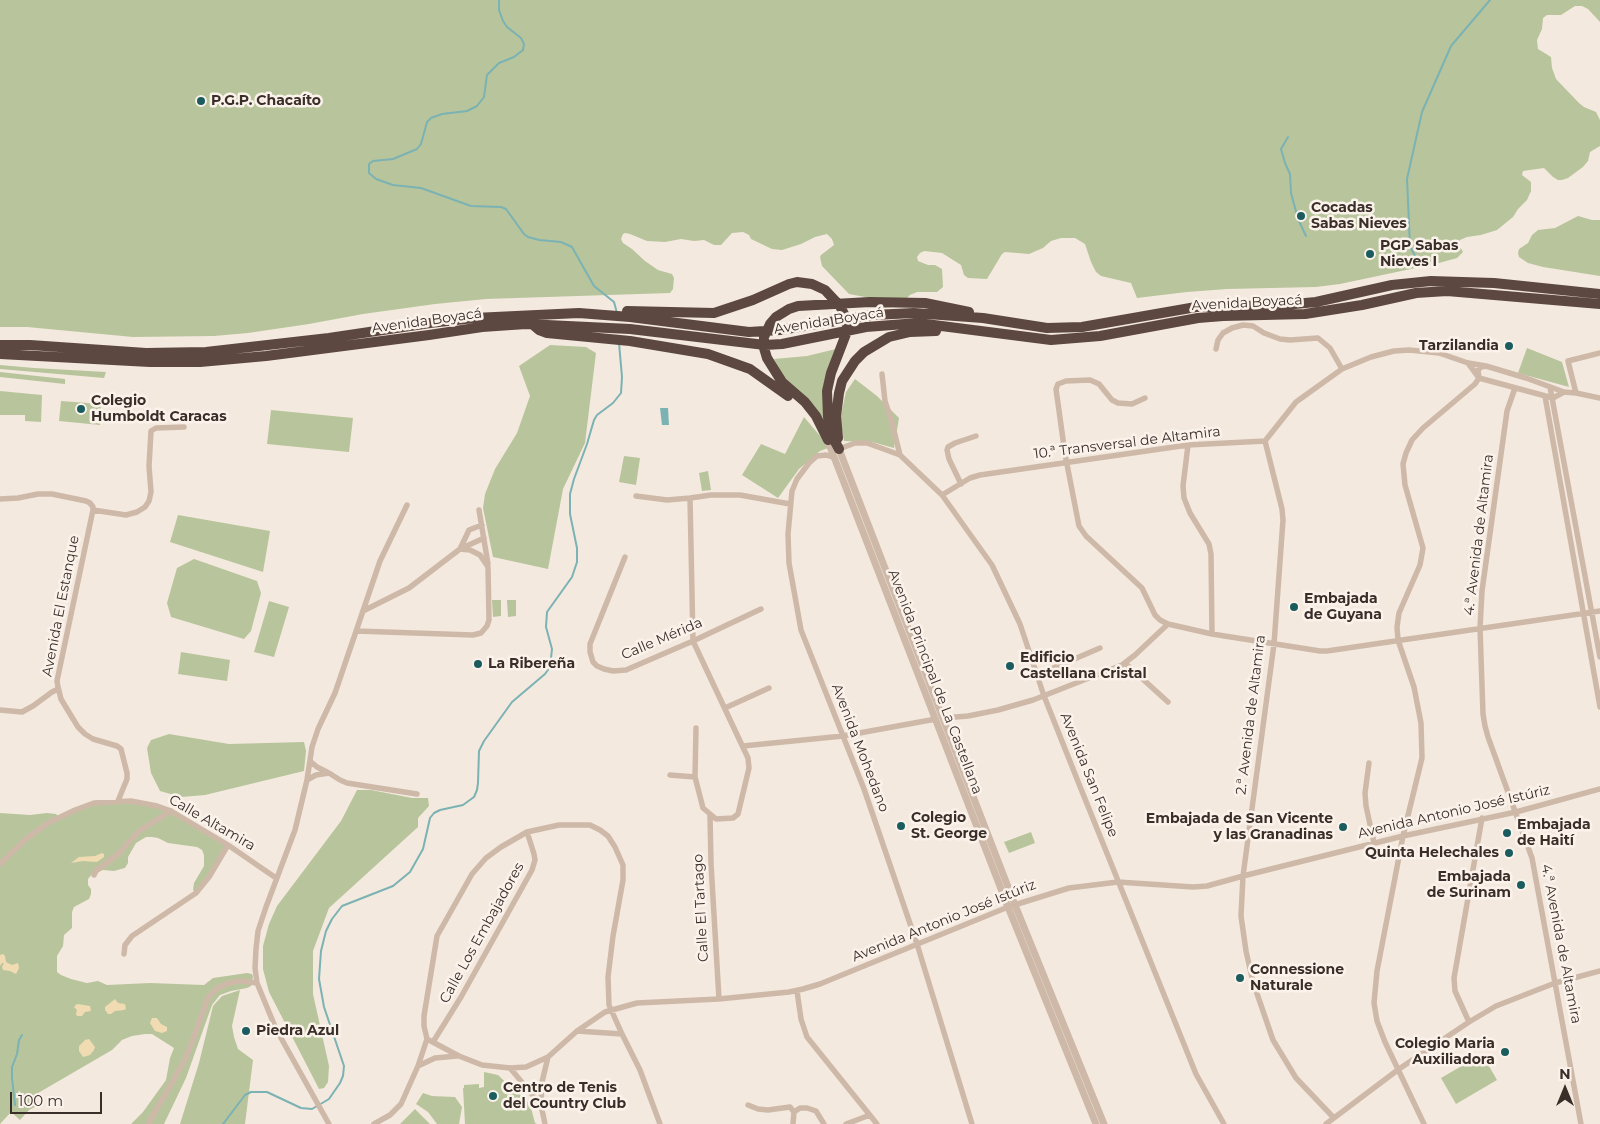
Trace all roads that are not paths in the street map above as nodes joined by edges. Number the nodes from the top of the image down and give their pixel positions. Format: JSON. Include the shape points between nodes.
{"nodes":[{"id":1,"x":1600,"y":294,"type":"edge"},
{"id":2,"x":1600,"y":304,"type":"edge"},
{"id":3,"x":630,"y":314,"type":"junction"},
{"id":4,"x":983,"y":318,"type":"junction"},
{"id":5,"x":951,"y":327,"type":"junction"},
{"id":6,"x":599,"y":332,"type":"junction"},
{"id":7,"x":0,"y":345,"type":"edge"},
{"id":8,"x":1216,"y":349,"type":"dead end"},
{"id":9,"x":1600,"y":353,"type":"edge"},
{"id":10,"x":0,"y":354,"type":"edge"},
{"id":11,"x":1468,"y":363,"type":"junction"},
{"id":12,"x":1486,"y":366,"type":"junction"},
{"id":13,"x":1342,"y":369,"type":"junction"},
{"id":14,"x":882,"y":374,"type":"dead end"},
{"id":15,"x":1478,"y":378,"type":"junction"},
{"id":16,"x":1526,"y":378,"type":"junction"},
{"id":17,"x":1550,"y":386,"type":"junction"},
{"id":18,"x":1515,"y":388,"type":"junction"},
{"id":19,"x":1524,"y":390,"type":"junction"},
{"id":20,"x":1564,"y":392,"type":"junction"},
{"id":21,"x":1576,"y":392,"type":"junction"},
{"id":22,"x":1545,"y":396,"type":"junction"},
{"id":23,"x":1144,"y":398,"type":"dead end"},
{"id":24,"x":1553,"y":398,"type":"junction"},
{"id":25,"x":1600,"y":398,"type":"edge"},
{"id":26,"x":184,"y":427,"type":"dead end"},
{"id":27,"x":976,"y":436,"type":"dead end"},
{"id":28,"x":1265,"y":441,"type":"junction"},
{"id":29,"x":829,"y":444,"type":"junction"},
{"id":30,"x":1188,"y":445,"type":"junction"},
{"id":31,"x":836,"y":453,"type":"junction"},
{"id":32,"x":900,"y":455,"type":"junction"},
{"id":33,"x":1066,"y":463,"type":"junction"},
{"id":34,"x":961,"y":484,"type":"junction"},
{"id":35,"x":942,"y":495,"type":"junction"},
{"id":36,"x":636,"y":496,"type":"dead end"},
{"id":37,"x":690,"y":498,"type":"junction"},
{"id":38,"x":0,"y":499,"type":"edge"},
{"id":39,"x":790,"y":504,"type":"junction"},
{"id":40,"x":407,"y":505,"type":"dead end"},
{"id":41,"x":93,"y":510,"type":"junction"},
{"id":42,"x":479,"y":510,"type":"dead end"},
{"id":43,"x":482,"y":525,"type":"junction"},
{"id":44,"x":484,"y":538,"type":"junction"},
{"id":45,"x":460,"y":549,"type":"junction"},
{"id":46,"x":625,"y":557,"type":"dead end"},
{"id":47,"x":488,"y":567,"type":"junction"},
{"id":48,"x":760,"y":609,"type":"dead end"},
{"id":49,"x":363,"y":611,"type":"junction"},
{"id":50,"x":1600,"y":611,"type":"edge"},
{"id":51,"x":1592,"y":612,"type":"junction"},
{"id":52,"x":1583,"y":613,"type":"junction"},
{"id":53,"x":1168,"y":624,"type":"junction"},
{"id":54,"x":1480,"y":628,"type":"junction"},
{"id":55,"x":356,"y":630,"type":"junction"},
{"id":56,"x":1212,"y":634,"type":"junction"},
{"id":57,"x":1398,"y":640,"type":"junction"},
{"id":58,"x":693,"y":641,"type":"junction"},
{"id":59,"x":1274,"y":644,"type":"junction"},
{"id":60,"x":1100,"y":648,"type":"dead end"},
{"id":61,"x":1600,"y":657,"type":"edge"},
{"id":62,"x":1125,"y":663,"type":"junction"},
{"id":63,"x":1037,"y":675,"type":"junction"},
{"id":64,"x":769,"y":688,"type":"dead end"},
{"id":65,"x":58,"y":689,"type":"junction"},
{"id":66,"x":1044,"y":696,"type":"junction"},
{"id":67,"x":1168,"y":702,"type":"dead end"},
{"id":68,"x":725,"y":708,"type":"junction"},
{"id":69,"x":1600,"y":708,"type":"edge"},
{"id":70,"x":0,"y":710,"type":"edge"},
{"id":71,"x":944,"y":718,"type":"junction"},
{"id":72,"x":936,"y":719,"type":"junction"},
{"id":73,"x":696,"y":728,"type":"dead end"},
{"id":74,"x":843,"y":736,"type":"junction"},
{"id":75,"x":743,"y":746,"type":"junction"},
{"id":76,"x":310,"y":761,"type":"junction"},
{"id":77,"x":1369,"y":763,"type":"dead end"},
{"id":78,"x":329,"y":773,"type":"junction"},
{"id":79,"x":670,"y":774,"type":"dead end"},
{"id":80,"x":695,"y":777,"type":"junction"},
{"id":81,"x":307,"y":780,"type":"junction"},
{"id":82,"x":1600,"y":790,"type":"edge"},
{"id":83,"x":417,"y":794,"type":"dead end"},
{"id":84,"x":118,"y":801,"type":"junction"},
{"id":85,"x":171,"y":811,"type":"junction"},
{"id":86,"x":1516,"y":812,"type":"junction"},
{"id":87,"x":710,"y":815,"type":"junction"},
{"id":88,"x":1482,"y":818,"type":"junction"},
{"id":89,"x":528,"y":832,"type":"junction"},
{"id":90,"x":1403,"y":836,"type":"junction"},
{"id":91,"x":1374,"y":844,"type":"junction"},
{"id":92,"x":228,"y":845,"type":"junction"},
{"id":93,"x":0,"y":864,"type":"edge"},
{"id":94,"x":94,"y":875,"type":"dead end"},
{"id":95,"x":1242,"y":876,"type":"junction"},
{"id":96,"x":276,"y":878,"type":"junction"},
{"id":97,"x":1118,"y":882,"type":"junction"},
{"id":98,"x":1012,"y":906,"type":"junction"},
{"id":99,"x":917,"y":944,"type":"junction"},
{"id":100,"x":124,"y":954,"type":"dead end"},
{"id":101,"x":1600,"y":971,"type":"edge"},
{"id":102,"x":257,"y":983,"type":"junction"},
{"id":103,"x":1555,"y":983,"type":"junction"},
{"id":104,"x":796,"y":991,"type":"junction"},
{"id":105,"x":719,"y":999,"type":"junction"},
{"id":106,"x":610,"y":1010,"type":"junction"},
{"id":107,"x":1469,"y":1022,"type":"junction"},
{"id":108,"x":577,"y":1031,"type":"junction"},
{"id":109,"x":622,"y":1034,"type":"junction"},
{"id":110,"x":430,"y":1040,"type":"junction"},
{"id":111,"x":459,"y":1056,"type":"junction"},
{"id":112,"x":548,"y":1057,"type":"junction"},
{"id":113,"x":418,"y":1066,"type":"junction"},
{"id":114,"x":510,"y":1068,"type":"junction"},
{"id":115,"x":1399,"y":1069,"type":"junction"},
{"id":116,"x":748,"y":1104,"type":"dead end"},
{"id":117,"x":540,"y":1105,"type":"junction"},
{"id":118,"x":794,"y":1112,"type":"junction"},
{"id":119,"x":870,"y":1115,"type":"junction"},
{"id":120,"x":1334,"y":1118,"type":"junction"},
{"id":121,"x":148,"y":1124,"type":"edge"},
{"id":122,"x":329,"y":1124,"type":"edge"},
{"id":123,"x":374,"y":1124,"type":"edge"},
{"id":124,"x":545,"y":1124,"type":"edge"},
{"id":125,"x":660,"y":1124,"type":"edge"},
{"id":126,"x":794,"y":1124,"type":"edge"},
{"id":127,"x":824,"y":1124,"type":"edge"},
{"id":128,"x":846,"y":1124,"type":"edge"},
{"id":129,"x":877,"y":1124,"type":"edge"},
{"id":130,"x":972,"y":1124,"type":"edge"},
{"id":131,"x":1096,"y":1124,"type":"edge"},
{"id":132,"x":1104,"y":1124,"type":"edge"},
{"id":133,"x":1224,"y":1124,"type":"edge"},
{"id":134,"x":1326,"y":1124,"type":"edge"},
{"id":135,"x":1424,"y":1124,"type":"edge"},
{"id":136,"x":1581,"y":1124,"type":"edge"}],
"edges":[{"from":1,"to":4,"type":"highway","name":"Avenida Boyacá","via":[[1494,283],[1431,281],[1392,285],[1316,302],[1196,307],[1082,327],[1042,328]]},
{"from":2,"to":5,"type":"highway","name":"Avenida Boyacá","via":[[1447,291],[1416,292],[1305,314],[1198,318],[1090,337],[1052,340]]},
{"from":3,"to":4,"type":"highway","name":"Avenida Boyacá","via":[[750,332],[873,315],[914,313]]},
{"from":3,"to":7,"type":"highway","name":"Avenida Boyacá","via":[[591,310],[465,319],[206,352],[146,353]]},
{"from":3,"to":31,"type":"highway","via":[[714,313],[797,282],[815,285],[829,293],[842,308],[847,322],[826,399]]},
{"from":4,"to":29,"type":"highway","via":[[943,306],[901,302],[804,305],[776,317],[764,337],[767,358],[782,382],[821,422]]},
{"from":5,"to":6,"type":"highway","name":"Avenida Boyacá","via":[[918,324],[866,327],[782,344],[750,344],[630,329]]},
{"from":5,"to":31,"type":"highway","via":[[895,335],[854,361],[841,383],[836,416]]},
{"from":6,"to":10,"type":"highway","name":"Avenida Boyacá","via":[[548,333],[532,324],[482,327],[200,362]]},
{"from":6,"to":29,"type":"highway","via":[[708,354],[750,368],[804,410]]},
{"from":8,"to":13,"type":"street","via":[[1223,333],[1243,325],[1252,326],[1290,340],[1318,338],[1330,348]]},
{"from":9,"to":21,"type":"street","via":[[1568,361]]},
{"from":11,"to":12,"type":"street"},
{"from":11,"to":13,"type":"street","via":[[1439,353],[1409,350],[1378,355]]},
{"from":11,"to":15,"type":"street"},
{"from":12,"to":15,"type":"street","via":[[1478,370]]},
{"from":12,"to":16,"type":"street"},
{"from":13,"to":28,"type":"street","via":[[1296,402]]},
{"from":14,"to":32,"type":"street","via":[[885,402]]},
{"from":15,"to":18,"type":"street"},
{"from":15,"to":57,"type":"street","via":[[1423,428],[1406,453],[1403,464],[1405,485],[1423,548],[1420,565],[1399,612]]},
{"from":16,"to":17,"type":"street"},
{"from":16,"to":19,"type":"street","via":[[1529,388]]},
{"from":17,"to":20,"type":"street"},
{"from":17,"to":22,"type":"street"},
{"from":17,"to":24,"type":"street"},
{"from":18,"to":19,"type":"street"},
{"from":18,"to":54,"type":"street","name":"4.ª Avenida de Altamira","via":[[1508,411],[1482,591]]},
{"from":19,"to":22,"type":"street"},
{"from":20,"to":21,"type":"street"},
{"from":20,"to":24,"type":"street"},
{"from":21,"to":25,"type":"street"},
{"from":22,"to":24,"type":"street"},
{"from":22,"to":52,"type":"street"},
{"from":23,"to":33,"type":"street","via":[[1132,404],[1118,403],[1099,384],[1090,380],[1058,384]]},
{"from":24,"to":51,"type":"street"},
{"from":26,"to":41,"type":"street","via":[[152,431],[151,492],[145,507],[126,515]]},
{"from":27,"to":34,"type":"street","via":[[955,443],[947,450]]},
{"from":28,"to":30,"type":"street","name":"10.ª Transversal de Altamira"},
{"from":28,"to":59,"type":"street","name":"2.ª Avenida de Altamira","via":[[1283,515]]},
{"from":29,"to":31,"type":"street","name":"Avenida Principal de La Castellana"},
{"from":30,"to":33,"type":"street","name":"10.ª Transversal de Altamira"},
{"from":30,"to":56,"type":"street","via":[[1184,498],[1211,554]]},
{"from":31,"to":32,"type":"street","name":"Avenida San Felipe","via":[[855,443],[867,443]]},
{"from":31,"to":39,"type":"street","name":"Avenida Mohedano","via":[[820,455],[809,464],[797,479]]},
{"from":31,"to":71,"type":"street","name":"Avenida Principal de La Castellana"},
{"from":31,"to":72,"type":"street","name":"Avenida Principal de La Castellana"},
{"from":32,"to":35,"type":"street","name":"Avenida San Felipe"},
{"from":33,"to":34,"type":"street","name":"10.ª Transversal de Altamira","via":[[980,475]]},
{"from":33,"to":53,"type":"street","via":[[1082,531],[1142,588],[1155,615]]},
{"from":34,"to":35,"type":"street","name":"10.ª Transversal de Altamira"},
{"from":35,"to":63,"type":"street","name":"Avenida San Felipe","via":[[992,565],[1020,624]]},
{"from":36,"to":37,"type":"street","via":[[667,500]]},
{"from":37,"to":39,"type":"street","via":[[740,495]]},
{"from":37,"to":58,"type":"street"},
{"from":38,"to":41,"type":"street","via":[[52,494],[86,501]]},
{"from":39,"to":74,"type":"street","name":"Avenida Mohedano","via":[[789,563],[801,630]]},
{"from":40,"to":49,"type":"street","via":[[384,553]]},
{"from":41,"to":65,"type":"street","name":"Avenida El Estanque","via":[[57,681]]},
{"from":42,"to":43,"type":"street"},
{"from":43,"to":44,"type":"street"},
{"from":43,"to":45,"type":"street","via":[[469,530]]},
{"from":44,"to":45,"type":"street"},
{"from":44,"to":47,"type":"street"},
{"from":45,"to":47,"type":"street","via":[[480,555]]},
{"from":45,"to":49,"type":"street","via":[[409,588]]},
{"from":46,"to":58,"type":"street","name":"Calle Mérida","via":[[590,644],[593,662],[604,669],[626,670]]},
{"from":47,"to":55,"type":"street","via":[[489,620],[481,633]]},
{"from":48,"to":58,"type":"street","name":"Calle Mérida"},
{"from":49,"to":55,"type":"street"},
{"from":50,"to":51,"type":"street"},
{"from":51,"to":52,"type":"street"},
{"from":51,"to":61,"type":"street"},
{"from":52,"to":54,"type":"street"},
{"from":52,"to":69,"type":"street"},
{"from":53,"to":56,"type":"street"},
{"from":53,"to":62,"type":"street"},
{"from":54,"to":57,"type":"street"},
{"from":54,"to":86,"type":"street","name":"4.ª Avenida de Altamira","via":[[1485,726]]},
{"from":55,"to":76,"type":"street","via":[[335,693],[318,729]]},
{"from":56,"to":59,"type":"street"},
{"from":57,"to":59,"type":"street","via":[[1320,651]]},
{"from":57,"to":90,"type":"street","via":[[1414,687],[1422,739],[1422,758]]},
{"from":58,"to":68,"type":"street"},
{"from":59,"to":95,"type":"street","name":"2.ª Avenida de Altamira"},
{"from":60,"to":63,"type":"street"},
{"from":62,"to":66,"type":"street"},
{"from":62,"to":67,"type":"street"},
{"from":63,"to":66,"type":"street","name":"Avenida San Felipe"},
{"from":64,"to":68,"type":"street"},
{"from":65,"to":70,"type":"street","via":[[22,712]]},
{"from":65,"to":84,"type":"street","name":"Avenida El Estanque","via":[[67,709],[85,734],[121,749],[127,779]]},
{"from":66,"to":71,"type":"street","via":[[998,710]]},
{"from":66,"to":97,"type":"street","name":"Avenida San Felipe"},
{"from":68,"to":75,"type":"street"},
{"from":71,"to":98,"type":"street","name":"Avenida Principal de La Castellana"},
{"from":72,"to":74,"type":"street"},
{"from":72,"to":98,"type":"street","name":"Avenida Principal de La Castellana"},
{"from":73,"to":80,"type":"street","name":"Calle El Tartago"},
{"from":74,"to":75,"type":"street"},
{"from":74,"to":99,"type":"street","name":"Avenida Mohedano"},
{"from":75,"to":87,"type":"street","via":[[749,768],[738,814],[725,819]]},
{"from":76,"to":78,"type":"street"},
{"from":76,"to":81,"type":"street"},
{"from":77,"to":91,"type":"street","via":[[1365,793]]},
{"from":78,"to":81,"type":"street"},
{"from":78,"to":83,"type":"street","via":[[347,783]]},
{"from":79,"to":80,"type":"street"},
{"from":80,"to":87,"type":"street","name":"Calle El Tartago","via":[[703,808]]},
{"from":81,"to":96,"type":"street","via":[[295,830]]},
{"from":82,"to":86,"type":"street","name":"Avenida Antonio José Istúriz"},
{"from":84,"to":85,"type":"street","name":"Calle Altamira","via":[[146,803]]},
{"from":84,"to":93,"type":"street","name":"Calle Altamira","via":[[94,803],[48,823]]},
{"from":85,"to":92,"type":"street","name":"Calle Altamira"},
{"from":85,"to":94,"type":"street","via":[[139,831]]},
{"from":86,"to":88,"type":"street","name":"Avenida Antonio José Istúriz"},
{"from":86,"to":103,"type":"street","name":"4.ª Avenida de Altamira","via":[[1532,858]]},
{"from":87,"to":105,"type":"street","name":"Calle El Tartago"},
{"from":88,"to":90,"type":"street","name":"Avenida Antonio José Istúriz"},
{"from":88,"to":107,"type":"street","via":[[1454,978]]},
{"from":89,"to":106,"type":"street","via":[[559,825],[590,825],[608,836],[620,857],[623,880],[608,977]]},
{"from":89,"to":110,"type":"street","name":"Calle Los Embajadores","via":[[535,860],[532,870],[462,996]]},
{"from":89,"to":110,"type":"street","via":[[486,858],[472,874],[442,926],[434,947],[424,1016],[425,1032]]},
{"from":90,"to":91,"type":"street","name":"Avenida Antonio José Istúriz"},
{"from":90,"to":115,"type":"street","via":[[1374,991],[1378,1021]]},
{"from":91,"to":95,"type":"street","name":"Avenida Antonio José Istúriz"},
{"from":92,"to":96,"type":"street","name":"Calle Altamira"},
{"from":92,"to":100,"type":"street","via":[[196,893],[132,936],[125,945]]},
{"from":95,"to":97,"type":"street","name":"Avenida Antonio José Istúriz","via":[[1200,887]]},
{"from":95,"to":120,"type":"street","name":"2.ª Avenida de Altamira","via":[[1241,916],[1246,950],[1273,1040],[1296,1078]]},
{"from":96,"to":102,"type":"street","via":[[258,931]]},
{"from":97,"to":98,"type":"street","name":"Avenida Antonio José Istúriz","via":[[1069,888]]},
{"from":97,"to":133,"type":"street","name":"Avenida San Felipe","via":[[1196,1074]]},
{"from":98,"to":99,"type":"street","name":"Avenida Antonio José Istúriz"},
{"from":98,"to":131,"type":"street","name":"Avenida Principal de La Castellana"},
{"from":98,"to":132,"type":"street","name":"Avenida Principal de La Castellana"},
{"from":99,"to":104,"type":"street","name":"Avenida Antonio José Istúriz"},
{"from":99,"to":130,"type":"street","name":"Avenida Mohedano"},
{"from":101,"to":103,"type":"street"},
{"from":102,"to":121,"type":"street","via":[[229,983],[217,988],[208,998],[186,1058]]},
{"from":102,"to":122,"type":"street","via":[[276,1029]]},
{"from":103,"to":107,"type":"street","via":[[1496,1006]]},
{"from":103,"to":136,"type":"street","name":"4.ª Avenida de Altamira"},
{"from":104,"to":105,"type":"street","name":"Avenida Antonio José Istúriz"},
{"from":104,"to":119,"type":"street","via":[[807,1037]]},
{"from":105,"to":106,"type":"street","name":"Avenida Antonio José Istúriz","via":[[636,1003]]},
{"from":106,"to":108,"type":"street","name":"Avenida Antonio José Istúriz"},
{"from":106,"to":109,"type":"street"},
{"from":107,"to":115,"type":"street"},
{"from":108,"to":109,"type":"street"},
{"from":108,"to":112,"type":"street","name":"Avenida Antonio José Istúriz"},
{"from":109,"to":125,"type":"street","via":[[640,1070]]},
{"from":110,"to":111,"type":"street","name":"Avenida Antonio José Istúriz"},
{"from":110,"to":113,"type":"street"},
{"from":111,"to":113,"type":"street","name":"Avenida Antonio José Istúriz","via":[[435,1058]]},
{"from":111,"to":114,"type":"street","name":"Avenida Antonio José Istúriz","via":[[482,1065]]},
{"from":112,"to":114,"type":"street","name":"Avenida Antonio José Istúriz","via":[[532,1065]]},
{"from":112,"to":117,"type":"street"},
{"from":113,"to":123,"type":"street","via":[[401,1104]]},
{"from":114,"to":117,"type":"street"},
{"from":115,"to":120,"type":"street"},
{"from":115,"to":135,"type":"street"},
{"from":116,"to":118,"type":"street","via":[[768,1110],[790,1107]]},
{"from":117,"to":124,"type":"street"},
{"from":118,"to":126,"type":"street"},
{"from":118,"to":127,"type":"street","via":[[800,1108],[816,1111]]},
{"from":119,"to":128,"type":"street"},
{"from":119,"to":129,"type":"street"},
{"from":120,"to":134,"type":"street"}]}
